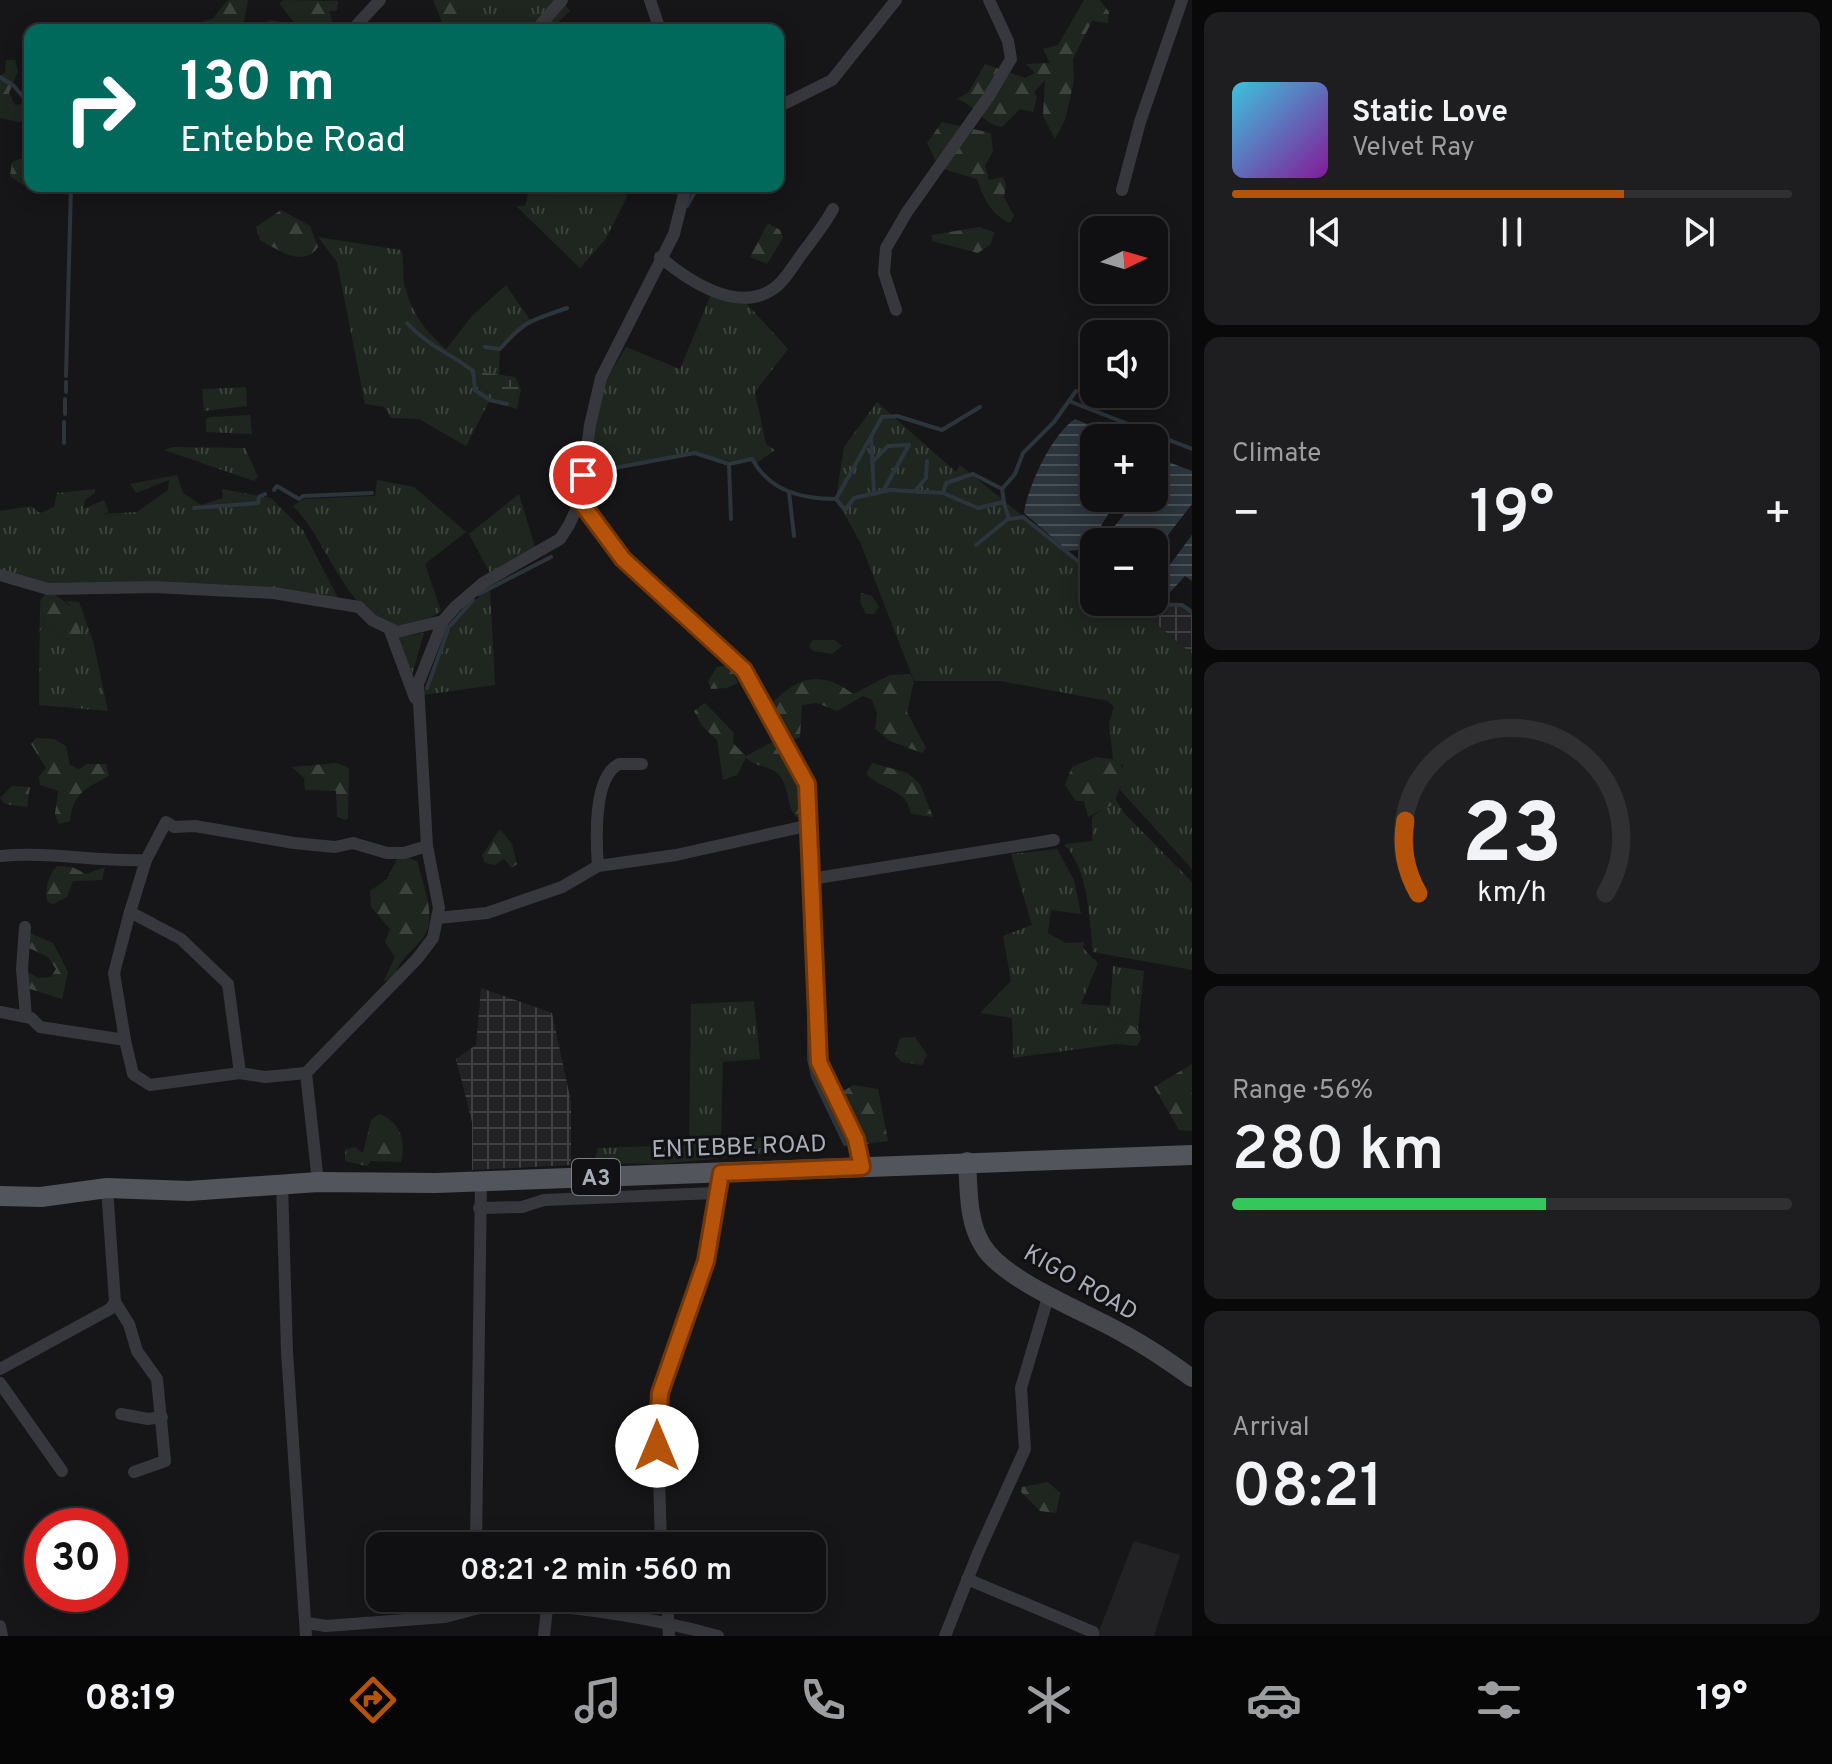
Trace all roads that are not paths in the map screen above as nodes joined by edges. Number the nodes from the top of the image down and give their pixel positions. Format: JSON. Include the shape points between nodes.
{"nodes":[{"id":1,"x":380,"y":0,"type":"edge"},
{"id":2,"x":562,"y":0,"type":"edge"},
{"id":3,"x":650,"y":0,"type":"edge"},
{"id":4,"x":896,"y":0,"type":"edge"},
{"id":5,"x":974,"y":0,"type":"edge"},
{"id":6,"x":987,"y":0,"type":"edge"},
{"id":7,"x":1182,"y":0,"type":"edge"},
{"id":8,"x":358,"y":24,"type":"edge"},
{"id":9,"x":541,"y":24,"type":"edge"},
{"id":10,"x":658,"y":24,"type":"edge"},
{"id":11,"x":784,"y":104,"type":"edge"},
{"id":12,"x":1122,"y":190,"type":"dead end"},
{"id":13,"x":686,"y":192,"type":"edge"},
{"id":14,"x":833,"y":209,"type":"dead end"},
{"id":15,"x":660,"y":257,"type":"junction"},
{"id":16,"x":896,"y":310,"type":"dead end"},
{"id":17,"x":580,"y":501,"type":"junction"},
{"id":18,"x":0,"y":575,"type":"edge"},
{"id":19,"x":443,"y":621,"type":"junction"},
{"id":20,"x":390,"y":631,"type":"junction"},
{"id":21,"x":418,"y":705,"type":"dead end"},
{"id":22,"x":642,"y":764,"type":"dead end"},
{"id":23,"x":810,"y":825,"type":"junction"},
{"id":24,"x":1054,"y":840,"type":"dead end"},
{"id":25,"x":427,"y":846,"type":"junction"},
{"id":26,"x":0,"y":856,"type":"edge"},
{"id":27,"x":146,"y":860,"type":"junction"},
{"id":28,"x":598,"y":866,"type":"junction"},
{"id":29,"x":811,"y":879,"type":"junction"},
{"id":30,"x":130,"y":912,"type":"junction"},
{"id":31,"x":438,"y":918,"type":"junction"},
{"id":32,"x":25,"y":927,"type":"dead end"},
{"id":33,"x":0,"y":1012,"type":"edge"},
{"id":34,"x":26,"y":1017,"type":"junction"},
{"id":35,"x":125,"y":1040,"type":"junction"},
{"id":36,"x":240,"y":1073,"type":"junction"},
{"id":37,"x":306,"y":1073,"type":"junction"},
{"id":38,"x":1192,"y":1155,"type":"edge"},
{"id":39,"x":967,"y":1161,"type":"junction"},
{"id":40,"x":862,"y":1167,"type":"junction"},
{"id":41,"x":545,"y":1178,"type":"junction"},
{"id":42,"x":481,"y":1181,"type":"junction"},
{"id":43,"x":318,"y":1182,"type":"junction"},
{"id":44,"x":718,"y":1183,"type":"junction"},
{"id":45,"x":282,"y":1184,"type":"junction"},
{"id":46,"x":107,"y":1188,"type":"junction"},
{"id":47,"x":0,"y":1196,"type":"edge"},
{"id":48,"x":544,"y":1200,"type":"junction"},
{"id":49,"x":479,"y":1208,"type":"junction"},
{"id":50,"x":1049,"y":1294,"type":"junction"},
{"id":51,"x":115,"y":1302,"type":"junction"},
{"id":52,"x":0,"y":1369,"type":"edge"},
{"id":53,"x":1192,"y":1378,"type":"edge"},
{"id":54,"x":0,"y":1383,"type":"edge"},
{"id":55,"x":121,"y":1414,"type":"dead end"},
{"id":56,"x":162,"y":1417,"type":"junction"},
{"id":57,"x":62,"y":1471,"type":"dead end"},
{"id":58,"x":134,"y":1472,"type":"dead end"},
{"id":59,"x":476,"y":1532,"type":"edge"},
{"id":60,"x":661,"y":1532,"type":"edge"},
{"id":61,"x":967,"y":1579,"type":"junction"},
{"id":62,"x":457,"y":1612,"type":"edge"},
{"id":63,"x":547,"y":1612,"type":"edge"},
{"id":64,"x":582,"y":1612,"type":"edge"},
{"id":65,"x":669,"y":1612,"type":"edge"},
{"id":66,"x":670,"y":1622,"type":"junction"},
{"id":67,"x":0,"y":1626,"type":"edge"},
{"id":68,"x":306,"y":1630,"type":"edge"},
{"id":69,"x":2,"y":1636,"type":"edge"},
{"id":70,"x":544,"y":1636,"type":"edge"},
{"id":71,"x":669,"y":1636,"type":"edge"},
{"id":72,"x":718,"y":1636,"type":"edge"},
{"id":73,"x":945,"y":1636,"type":"edge"},
{"id":74,"x":1093,"y":1636,"type":"edge"}],
"edges":[{"from":1,"to":8,"type":"street"},
{"from":2,"to":9,"type":"street"},
{"from":3,"to":10,"type":"street"},
{"from":4,"to":11,"type":"street","via":[[832,80]]},
{"from":5,"to":6,"type":"street"},
{"from":6,"to":16,"type":"street","via":[[1008,41],[1011,59],[886,248],[883,266]]},
{"from":7,"to":12,"type":"street"},
{"from":13,"to":15,"type":"street","via":[[674,234]]},
{"from":14,"to":15,"type":"street","via":[[768,292],[719,294],[681,275]]},
{"from":15,"to":17,"type":"street","via":[[601,378]]},
{"from":17,"to":19,"type":"street","via":[[560,539],[483,583]]},
{"from":17,"to":23,"type":"street","via":[[613,549],[754,684],[807,784]]},
{"from":18,"to":20,"type":"street","via":[[48,589],[273,593],[359,607]]},
{"from":19,"to":20,"type":"street","via":[[413,631]]},
{"from":19,"to":25,"type":"street","via":[[418,684]]},
{"from":20,"to":21,"type":"street"},
{"from":22,"to":28,"type":"street","via":[[619,764],[605,777],[597,826]]},
{"from":23,"to":28,"type":"street","via":[[676,855]]},
{"from":23,"to":29,"type":"street"},
{"from":24,"to":29,"type":"street"},
{"from":25,"to":27,"type":"street","via":[[387,853],[353,843],[294,843],[166,822]]},
{"from":25,"to":31,"type":"street"},
{"from":26,"to":27,"type":"street"},
{"from":27,"to":30,"type":"street"},
{"from":28,"to":31,"type":"street","via":[[562,887],[494,911]]},
{"from":29,"to":40,"type":"street","via":[[819,1062],[856,1139]]},
{"from":30,"to":35,"type":"street","via":[[114,973]]},
{"from":30,"to":36,"type":"street","via":[[181,939],[228,984]]},
{"from":31,"to":37,"type":"street","via":[[433,938],[417,959]]},
{"from":32,"to":34,"type":"street"},
{"from":33,"to":34,"type":"street"},
{"from":34,"to":35,"type":"street","via":[[40,1027]]},
{"from":35,"to":36,"type":"street","via":[[129,1062],[142,1083],[158,1086]]},
{"from":36,"to":37,"type":"street"},
{"from":37,"to":43,"type":"street"},
{"from":38,"to":39,"type":"main road","name":"ENTEBBE ROAD","number":"A3"},
{"from":39,"to":40,"type":"main road","name":"ENTEBBE ROAD","number":"A3"},
{"from":39,"to":50,"type":"street","name":"KIGO ROAD","via":[[972,1219],[983,1247]]},
{"from":40,"to":44,"type":"main road","name":"ENTEBBE ROAD","number":"A3"},
{"from":41,"to":42,"type":"main road","name":"ENTEBBE ROAD","number":"A3"},
{"from":41,"to":44,"type":"main road","name":"ENTEBBE ROAD","number":"A3"},
{"from":41,"to":48,"type":"street"},
{"from":42,"to":43,"type":"main road","name":"ENTEBBE ROAD","number":"A3"},
{"from":42,"to":49,"type":"street"},
{"from":43,"to":45,"type":"main road","name":"ENTEBBE ROAD","number":"A3"},
{"from":44,"to":48,"type":"street"},
{"from":44,"to":60,"type":"street","via":[[700,1280],[657,1406]]},
{"from":45,"to":46,"type":"main road","name":"ENTEBBE ROAD","number":"A3","via":[[189,1191]]},
{"from":45,"to":68,"type":"street","via":[[287,1352]]},
{"from":46,"to":47,"type":"main road","name":"ENTEBBE ROAD","number":"A3","via":[[41,1197]]},
{"from":46,"to":51,"type":"street"},
{"from":48,"to":49,"type":"street","via":[[522,1207]]},
{"from":49,"to":59,"type":"street"},
{"from":50,"to":53,"type":"street","name":"KIGO ROAD"},
{"from":50,"to":61,"type":"street","via":[[1021,1388],[1025,1449]]},
{"from":51,"to":52,"type":"street"},
{"from":51,"to":56,"type":"street","via":[[137,1351],[157,1379]]},
{"from":54,"to":57,"type":"street"},
{"from":55,"to":56,"type":"street"},
{"from":56,"to":58,"type":"street","via":[[165,1461]]},
{"from":61,"to":73,"type":"street"},
{"from":61,"to":74,"type":"street"},
{"from":62,"to":68,"type":"street"},
{"from":63,"to":70,"type":"street"},
{"from":64,"to":66,"type":"street"},
{"from":65,"to":66,"type":"street"},
{"from":66,"to":71,"type":"street"},
{"from":66,"to":72,"type":"street"},
{"from":67,"to":69,"type":"street"}]}
